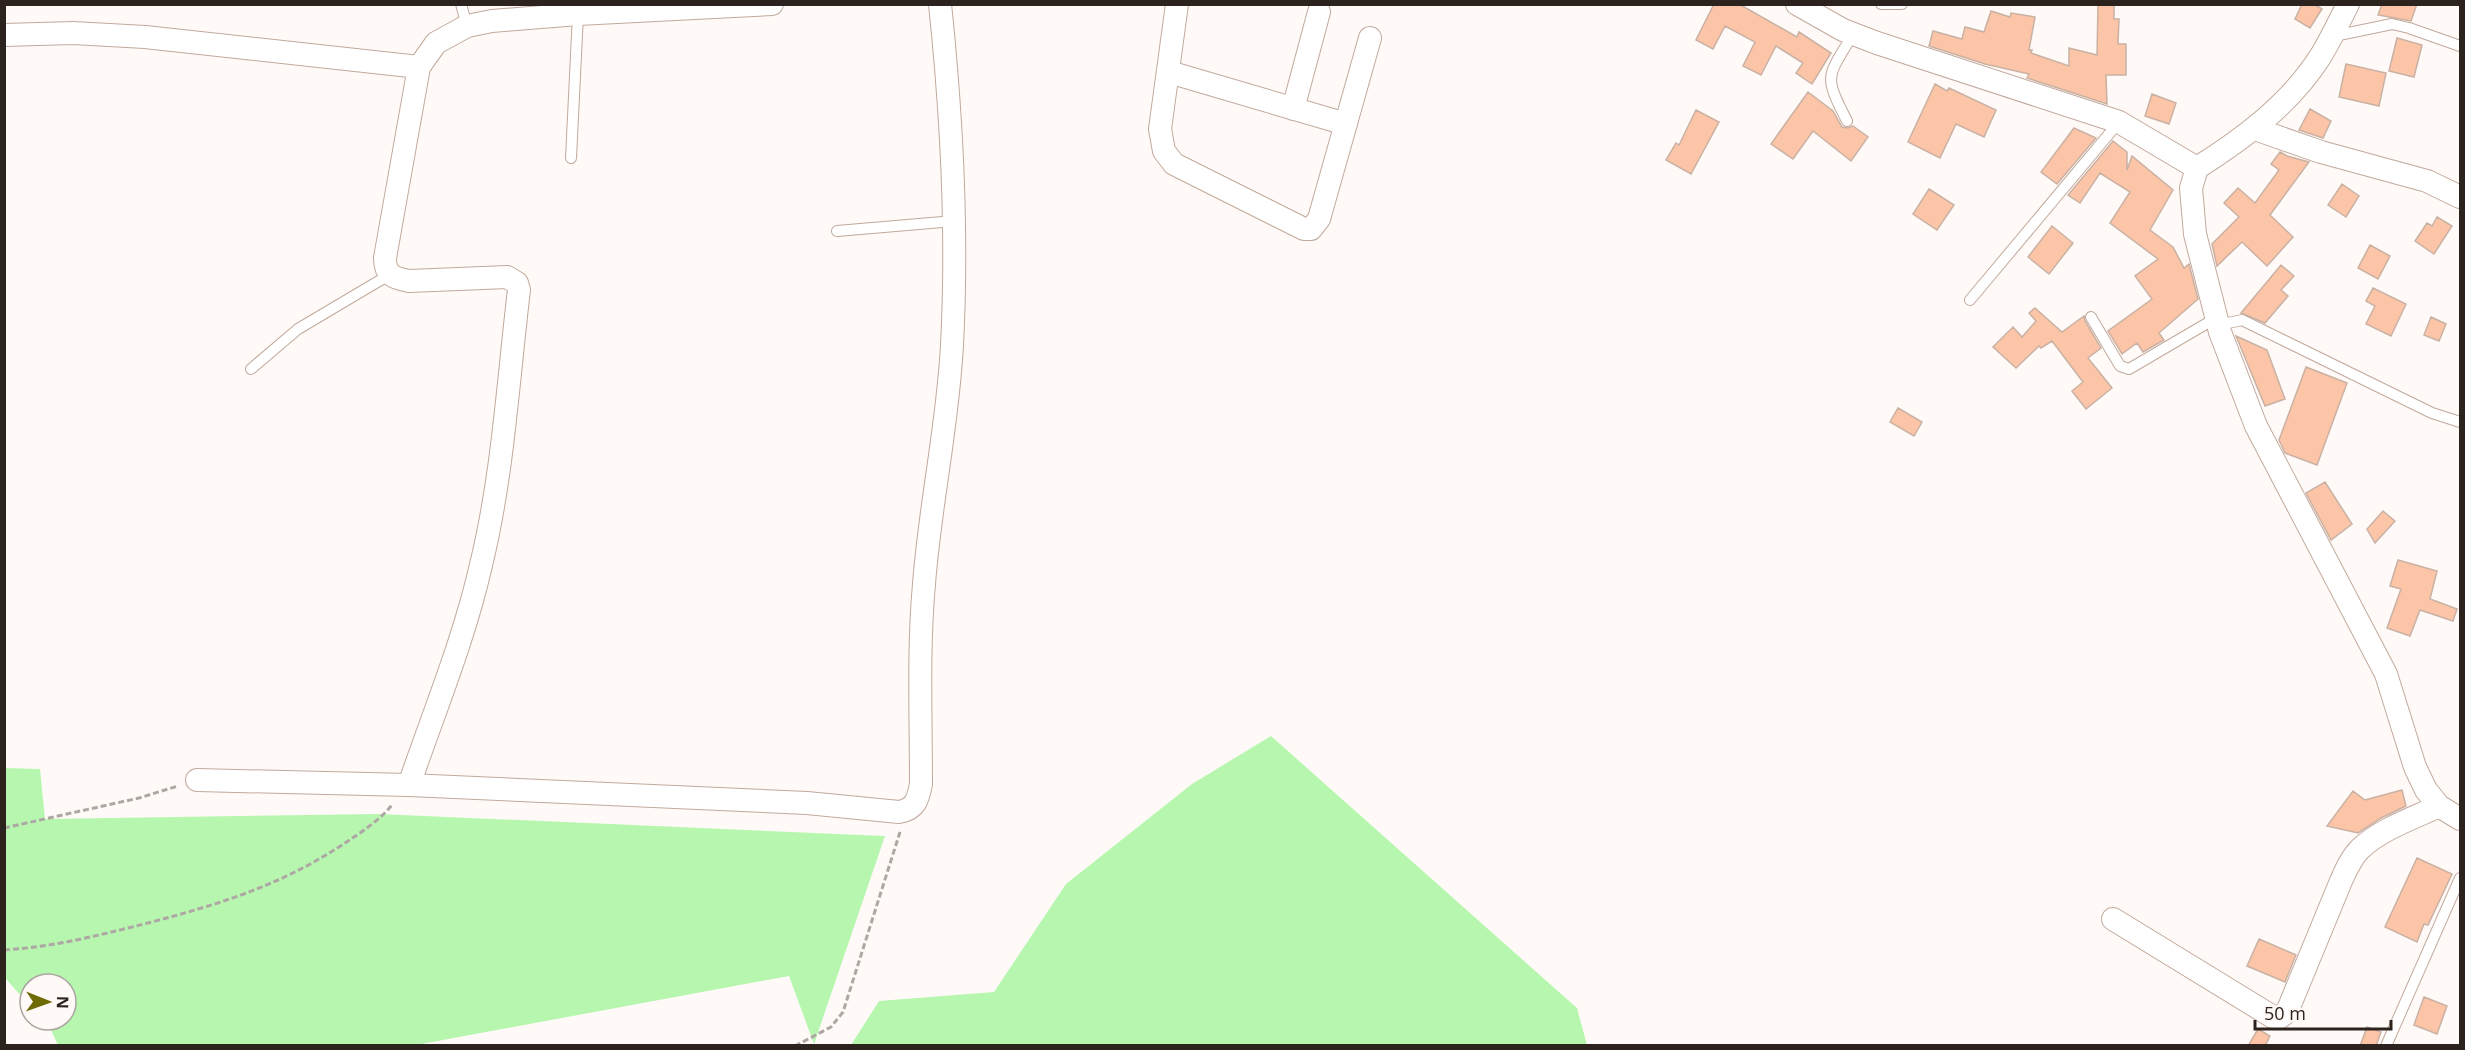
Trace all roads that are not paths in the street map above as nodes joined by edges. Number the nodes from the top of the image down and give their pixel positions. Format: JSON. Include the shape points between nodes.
{"nodes":[{"id":1,"x":772,"y":4,"type":"edge"},
{"id":2,"x":940,"y":4,"type":"edge"},
{"id":3,"x":1177,"y":4,"type":"edge"},
{"id":4,"x":1797,"y":4,"type":"edge"},
{"id":5,"x":1881,"y":4,"type":"edge"},
{"id":6,"x":1902,"y":4,"type":"edge"},
{"id":7,"x":2348,"y":4,"type":"edge"},
{"id":8,"x":657,"y":7,"type":"edge"},
{"id":9,"x":1319,"y":12,"type":"dead end"},
{"id":10,"x":578,"y":14,"type":"junction"},
{"id":11,"x":464,"y":15,"type":"edge"},
{"id":12,"x":1853,"y":34,"type":"junction"},
{"id":13,"x":4,"y":35,"type":"edge"},
{"id":14,"x":2331,"y":37,"type":"junction"},
{"id":15,"x":1370,"y":38,"type":"dead end"},
{"id":16,"x":2460,"y":46,"type":"edge"},
{"id":17,"x":419,"y":67,"type":"junction"},
{"id":18,"x":1168,"y":72,"type":"junction"},
{"id":19,"x":1293,"y":109,"type":"junction"},
{"id":20,"x":1847,"y":121,"type":"dead end"},
{"id":21,"x":2119,"y":122,"type":"junction"},
{"id":22,"x":1346,"y":124,"type":"junction"},
{"id":23,"x":2254,"y":129,"type":"junction"},
{"id":24,"x":571,"y":158,"type":"dead end"},
{"id":25,"x":2197,"y":168,"type":"junction"},
{"id":26,"x":2460,"y":196,"type":"edge"},
{"id":27,"x":954,"y":221,"type":"junction"},
{"id":28,"x":837,"y":231,"type":"dead end"},
{"id":29,"x":388,"y":274,"type":"junction"},
{"id":30,"x":1970,"y":300,"type":"dead end"},
{"id":31,"x":2091,"y":317,"type":"dead end"},
{"id":32,"x":2218,"y":325,"type":"junction"},
{"id":33,"x":251,"y":369,"type":"dead end"},
{"id":34,"x":2460,"y":422,"type":"edge"},
{"id":35,"x":197,"y":780,"type":"road end"},
{"id":36,"x":409,"y":785,"type":"junction"},
{"id":37,"x":2439,"y":806,"type":"junction"},
{"id":38,"x":2460,"y":819,"type":"edge"},
{"id":39,"x":2460,"y":878,"type":"edge"},
{"id":40,"x":2114,"y":919,"type":"dead end"},
{"id":41,"x":2385,"y":1046,"type":"edge"}],
"edges":[{"from":1,"to":8,"type":"street"},
{"from":2,"to":27,"type":"street","via":[[949,90]]},
{"from":3,"to":18,"type":"street"},
{"from":4,"to":12,"type":"street"},
{"from":5,"to":6,"type":"lane"},
{"from":7,"to":14,"type":"street"},
{"from":8,"to":10,"type":"street"},
{"from":9,"to":19,"type":"street"},
{"from":10,"to":11,"type":"street","via":[[492,21]]},
{"from":10,"to":24,"type":"lane"},
{"from":11,"to":17,"type":"street","via":[[436,42]]},
{"from":12,"to":20,"type":"lane","via":[[1830,77],[1832,92]]},
{"from":12,"to":21,"type":"street"},
{"from":13,"to":17,"type":"street","via":[[145,36]]},
{"from":14,"to":16,"type":"lane","via":[[2391,24]]},
{"from":14,"to":23,"type":"street","via":[[2304,79]]},
{"from":15,"to":22,"type":"street"},
{"from":17,"to":29,"type":"street","via":[[385,258]]},
{"from":18,"to":19,"type":"street"},
{"from":18,"to":22,"type":"street","via":[[1160,136],[1168,158],[1298,228],[1311,229],[1319,219]]},
{"from":19,"to":22,"type":"street"},
{"from":21,"to":25,"type":"street"},
{"from":21,"to":30,"type":"lane"},
{"from":23,"to":25,"type":"street"},
{"from":23,"to":26,"type":"street","via":[[2427,181]]},
{"from":25,"to":32,"type":"street","via":[[2191,208]]},
{"from":27,"to":28,"type":"lane"},
{"from":27,"to":36,"type":"street","via":[[950,370],[923,585],[921,784],[917,801],[907,810]]},
{"from":29,"to":33,"type":"lane","via":[[298,329]]},
{"from":29,"to":36,"type":"street","via":[[409,281],[507,277],[517,283],[519,290],[497,486],[481,566]]},
{"from":31,"to":32,"type":"lane","via":[[2120,366],[2129,369]]},
{"from":32,"to":34,"type":"lane","via":[[2242,320],[2432,413]]},
{"from":32,"to":37,"type":"street","via":[[2256,426],[2374,649],[2396,703],[2415,767]]},
{"from":35,"to":36,"type":"street"},
{"from":37,"to":38,"type":"street"},
{"from":37,"to":40,"type":"street","via":[[2376,838],[2355,856],[2287,1012],[2279,1018]]},
{"from":39,"to":41,"type":"lane"}]}
